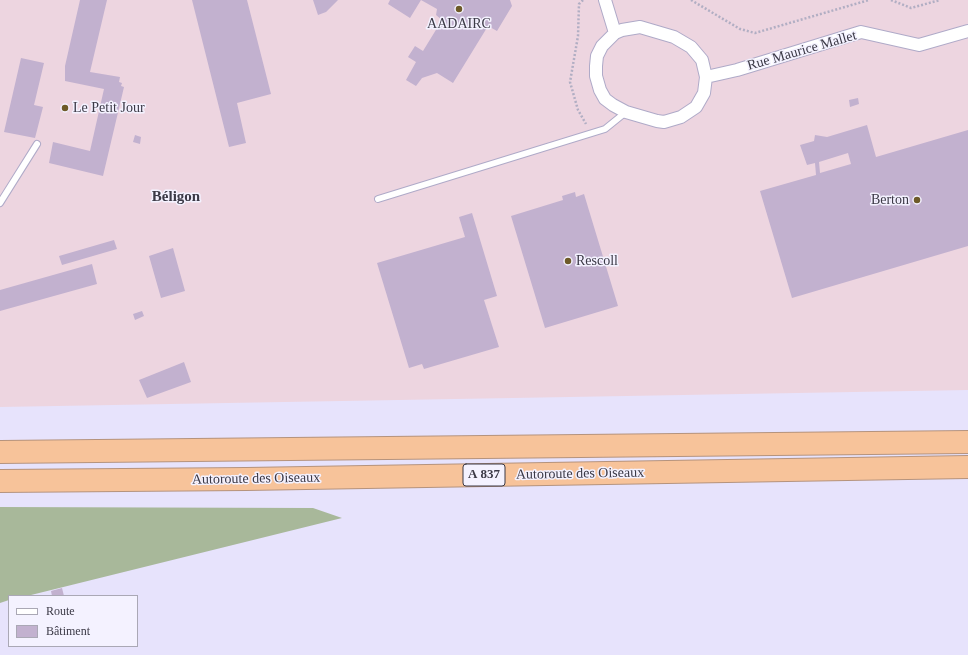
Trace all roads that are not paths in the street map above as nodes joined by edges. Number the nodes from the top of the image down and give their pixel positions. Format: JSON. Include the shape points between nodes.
{"nodes":[{"id":1,"x":605,"y":0,"type":"edge"},
{"id":2,"x":968,"y":31,"type":"edge"},
{"id":3,"x":615,"y":33,"type":"junction"},
{"id":4,"x":706,"y":77,"type":"junction"},
{"id":5,"x":626,"y":112,"type":"junction"},
{"id":6,"x":37,"y":144,"type":"dead end"},
{"id":7,"x":378,"y":199,"type":"dead end"},
{"id":8,"x":0,"y":203,"type":"edge"},
{"id":9,"x":968,"y":442,"type":"edge"},
{"id":10,"x":0,"y":452,"type":"edge"},
{"id":11,"x":968,"y":468,"type":"edge"},
{"id":12,"x":0,"y":481,"type":"edge"}],
"edges":[{"from":1,"to":3,"type":"street"},
{"from":2,"to":4,"type":"street","name":"Rue Maurice Mallet","via":[[919,45],[861,32]]},
{"from":3,"to":4,"type":"street","via":[[640,27],[674,38],[698,54]]},
{"from":3,"to":5,"type":"street","via":[[602,46],[597,56],[596,76],[605,98]]},
{"from":4,"to":5,"type":"street","via":[[704,93],[696,108],[681,117],[664,122]]},
{"from":5,"to":7,"type":"lane","via":[[605,129]]},
{"from":6,"to":8,"type":"lane"},
{"from":9,"to":10,"type":"highway","name":"Autoroute des Oiseaux","number":"A 837"},
{"from":11,"to":12,"type":"highway","name":"Autoroute des Oiseaux","number":"A 837"}]}
